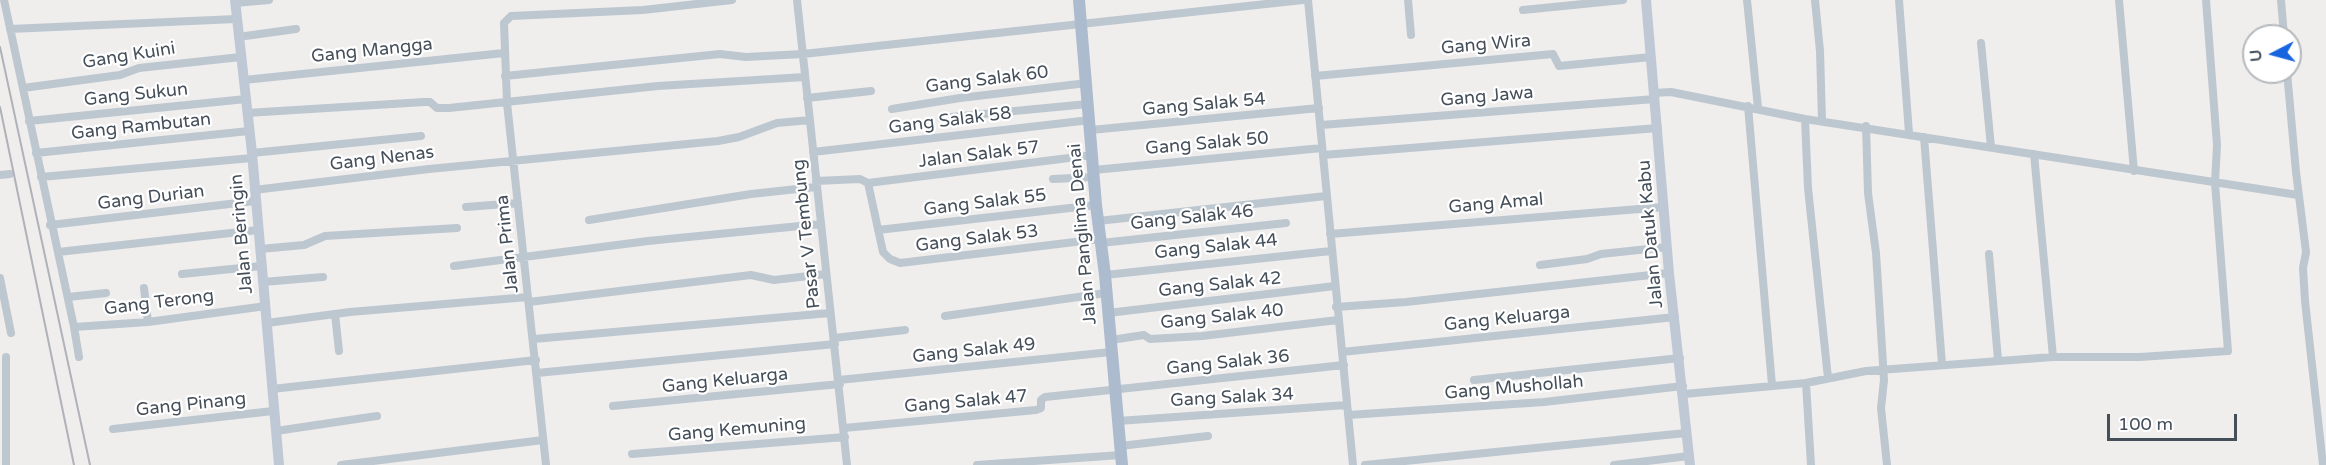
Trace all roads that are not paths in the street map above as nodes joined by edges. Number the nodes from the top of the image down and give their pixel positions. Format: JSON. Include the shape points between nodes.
{"nodes":[{"id":1,"x":3,"y":0,"type":"edge"},
{"id":2,"x":268,"y":0,"type":"edge"},
{"id":3,"x":732,"y":0,"type":"edge"},
{"id":4,"x":797,"y":0,"type":"edge"},
{"id":5,"x":1079,"y":0,"type":"edge"},
{"id":6,"x":1303,"y":0,"type":"edge"},
{"id":7,"x":1308,"y":0,"type":"edge"},
{"id":8,"x":1408,"y":0,"type":"edge"},
{"id":9,"x":1623,"y":0,"type":"edge"},
{"id":10,"x":1646,"y":0,"type":"edge"},
{"id":11,"x":1747,"y":0,"type":"edge"},
{"id":12,"x":1815,"y":0,"type":"edge"},
{"id":13,"x":1899,"y":0,"type":"edge"},
{"id":14,"x":2119,"y":0,"type":"edge"},
{"id":15,"x":2206,"y":0,"type":"edge"},
{"id":16,"x":2281,"y":0,"type":"edge"},
{"id":17,"x":235,"y":1,"type":"edge"},
{"id":18,"x":1523,"y":10,"type":"dead end"},
{"id":19,"x":236,"y":19,"type":"junction"},
{"id":20,"x":1081,"y":22,"type":"junction"},
{"id":21,"x":2283,"y":24,"type":"edge"},
{"id":22,"x":10,"y":29,"type":"junction"},
{"id":23,"x":296,"y":29,"type":"dead end"},
{"id":24,"x":1411,"y":35,"type":"dead end"},
{"id":25,"x":238,"y":37,"type":"junction"},
{"id":26,"x":1982,"y":43,"type":"dead end"},
{"id":27,"x":504,"y":53,"type":"junction"},
{"id":28,"x":803,"y":54,"type":"junction"},
{"id":29,"x":241,"y":57,"type":"junction"},
{"id":30,"x":1651,"y":57,"type":"junction"},
{"id":31,"x":505,"y":76,"type":"junction"},
{"id":32,"x":1315,"y":76,"type":"junction"},
{"id":33,"x":805,"y":77,"type":"junction"},
{"id":34,"x":244,"y":80,"type":"junction"},
{"id":35,"x":1087,"y":83,"type":"junction"},
{"id":36,"x":2289,"y":84,"type":"edge"},
{"id":37,"x":22,"y":88,"type":"junction"},
{"id":38,"x":871,"y":91,"type":"dead end"},
{"id":39,"x":1656,"y":95,"type":"junction"},
{"id":40,"x":807,"y":98,"type":"junction"},
{"id":41,"x":246,"y":99,"type":"junction"},
{"id":42,"x":507,"y":103,"type":"junction"},
{"id":43,"x":1088,"y":104,"type":"junction"},
{"id":44,"x":1748,"y":106,"type":"junction"},
{"id":45,"x":1319,"y":108,"type":"junction"},
{"id":46,"x":1758,"y":108,"type":"junction"},
{"id":47,"x":892,"y":109,"type":"dead end"},
{"id":48,"x":247,"y":113,"type":"junction"},
{"id":49,"x":941,"y":118,"type":"dead end"},
{"id":50,"x":1804,"y":119,"type":"junction"},
{"id":51,"x":810,"y":120,"type":"junction"},
{"id":52,"x":1822,"y":120,"type":"junction"},
{"id":53,"x":29,"y":121,"type":"junction"},
{"id":54,"x":1090,"y":125,"type":"junction"},
{"id":55,"x":1321,"y":125,"type":"junction"},
{"id":56,"x":1866,"y":126,"type":"junction"},
{"id":57,"x":1658,"y":128,"type":"junction"},
{"id":58,"x":249,"y":131,"type":"junction"},
{"id":59,"x":1909,"y":133,"type":"junction"},
{"id":60,"x":421,"y":136,"type":"dead end"},
{"id":61,"x":1924,"y":137,"type":"junction"},
{"id":62,"x":1991,"y":147,"type":"junction"},
{"id":63,"x":813,"y":152,"type":"junction"},
{"id":64,"x":1322,"y":152,"type":"junction"},
{"id":65,"x":36,"y":153,"type":"junction"},
{"id":66,"x":2034,"y":154,"type":"junction"},
{"id":67,"x":1093,"y":155,"type":"junction"},
{"id":68,"x":252,"y":156,"type":"junction"},
{"id":69,"x":514,"y":161,"type":"junction"},
{"id":70,"x":2134,"y":171,"type":"junction"},
{"id":71,"x":1094,"y":173,"type":"junction"},
{"id":72,"x":10,"y":174,"type":"dead end"},
{"id":73,"x":0,"y":175,"type":"edge"},
{"id":74,"x":41,"y":177,"type":"junction"},
{"id":75,"x":1053,"y":179,"type":"dead end"},
{"id":76,"x":868,"y":183,"type":"junction"},
{"id":77,"x":2214,"y":183,"type":"junction"},
{"id":78,"x":816,"y":184,"type":"junction"},
{"id":79,"x":255,"y":195,"type":"junction"},
{"id":80,"x":2298,"y":195,"type":"junction"},
{"id":81,"x":1326,"y":196,"type":"junction"},
{"id":82,"x":518,"y":203,"type":"junction"},
{"id":83,"x":1096,"y":205,"type":"junction"},
{"id":84,"x":466,"y":207,"type":"dead end"},
{"id":85,"x":1664,"y":207,"type":"junction"},
{"id":86,"x":589,"y":220,"type":"dead end"},
{"id":87,"x":1098,"y":221,"type":"junction"},
{"id":88,"x":1286,"y":223,"type":"dead end"},
{"id":89,"x":820,"y":224,"type":"junction"},
{"id":90,"x":50,"y":225,"type":"junction"},
{"id":91,"x":458,"y":228,"type":"dead end"},
{"id":92,"x":258,"y":230,"type":"junction"},
{"id":93,"x":878,"y":230,"type":"junction"},
{"id":94,"x":1330,"y":234,"type":"junction"},
{"id":95,"x":1101,"y":241,"type":"junction"},
{"id":96,"x":1667,"y":247,"type":"junction"},
{"id":97,"x":260,"y":249,"type":"junction"},
{"id":98,"x":1331,"y":251,"type":"junction"},
{"id":99,"x":58,"y":252,"type":"junction"},
{"id":100,"x":1989,"y":254,"type":"dead end"},
{"id":101,"x":522,"y":256,"type":"junction"},
{"id":102,"x":261,"y":266,"type":"junction"},
{"id":103,"x":454,"y":266,"type":"dead end"},
{"id":104,"x":1540,"y":266,"type":"dead end"},
{"id":105,"x":1670,"y":273,"type":"junction"},
{"id":106,"x":182,"y":274,"type":"dead end"},
{"id":107,"x":826,"y":274,"type":"junction"},
{"id":108,"x":1105,"y":275,"type":"junction"},
{"id":109,"x":323,"y":277,"type":"dead end"},
{"id":110,"x":0,"y":278,"type":"edge"},
{"id":111,"x":263,"y":282,"type":"junction"},
{"id":112,"x":1335,"y":286,"type":"junction"},
{"id":113,"x":144,"y":288,"type":"dead end"},
{"id":114,"x":106,"y":293,"type":"dead end"},
{"id":115,"x":1106,"y":293,"type":"junction"},
{"id":116,"x":68,"y":297,"type":"junction"},
{"id":117,"x":529,"y":300,"type":"junction"},
{"id":118,"x":266,"y":306,"type":"junction"},
{"id":119,"x":1336,"y":307,"type":"junction"},
{"id":120,"x":830,"y":313,"type":"junction"},
{"id":121,"x":1108,"y":313,"type":"junction"},
{"id":122,"x":335,"y":314,"type":"junction"},
{"id":123,"x":945,"y":316,"type":"dead end"},
{"id":124,"x":1675,"y":317,"type":"junction"},
{"id":125,"x":1338,"y":320,"type":"junction"},
{"id":126,"x":148,"y":322,"type":"junction"},
{"id":127,"x":267,"y":322,"type":"junction"},
{"id":128,"x":74,"y":327,"type":"junction"},
{"id":129,"x":905,"y":330,"type":"dead end"},
{"id":130,"x":11,"y":333,"type":"dead end"},
{"id":131,"x":534,"y":339,"type":"junction"},
{"id":132,"x":834,"y":341,"type":"junction"},
{"id":133,"x":1111,"y":346,"type":"junction"},
{"id":134,"x":339,"y":351,"type":"dead end"},
{"id":135,"x":1342,"y":352,"type":"junction"},
{"id":136,"x":6,"y":357,"type":"dead end"},
{"id":137,"x":79,"y":357,"type":"dead end"},
{"id":138,"x":2053,"y":357,"type":"junction"},
{"id":139,"x":1680,"y":358,"type":"junction"},
{"id":140,"x":536,"y":360,"type":"junction"},
{"id":141,"x":1998,"y":360,"type":"junction"},
{"id":142,"x":1942,"y":364,"type":"junction"},
{"id":143,"x":1344,"y":365,"type":"junction"},
{"id":144,"x":1882,"y":370,"type":"junction"},
{"id":145,"x":537,"y":373,"type":"junction"},
{"id":146,"x":1828,"y":378,"type":"junction"},
{"id":147,"x":1474,"y":380,"type":"dead end"},
{"id":148,"x":840,"y":382,"type":"junction"},
{"id":149,"x":1806,"y":383,"type":"junction"},
{"id":150,"x":1772,"y":385,"type":"junction"},
{"id":151,"x":272,"y":389,"type":"junction"},
{"id":152,"x":1116,"y":389,"type":"junction"},
{"id":153,"x":1685,"y":392,"type":"junction"},
{"id":154,"x":1347,"y":405,"type":"junction"},
{"id":155,"x":613,"y":406,"type":"dead end"},
{"id":156,"x":273,"y":411,"type":"junction"},
{"id":157,"x":1348,"y":415,"type":"junction"},
{"id":158,"x":377,"y":416,"type":"dead end"},
{"id":159,"x":1118,"y":421,"type":"junction"},
{"id":160,"x":113,"y":429,"type":"dead end"},
{"id":161,"x":276,"y":431,"type":"junction"},
{"id":162,"x":845,"y":432,"type":"junction"},
{"id":163,"x":1686,"y":434,"type":"junction"},
{"id":164,"x":1208,"y":436,"type":"dead end"},
{"id":165,"x":543,"y":440,"type":"junction"},
{"id":166,"x":632,"y":454,"type":"dead end"},
{"id":167,"x":1121,"y":455,"type":"edge"},
{"id":168,"x":1689,"y":460,"type":"edge"},
{"id":169,"x":6,"y":465,"type":"edge"},
{"id":170,"x":279,"y":465,"type":"edge"},
{"id":171,"x":341,"y":465,"type":"edge"},
{"id":172,"x":546,"y":465,"type":"edge"},
{"id":173,"x":848,"y":465,"type":"edge"},
{"id":174,"x":977,"y":465,"type":"edge"},
{"id":175,"x":1353,"y":465,"type":"edge"},
{"id":176,"x":1365,"y":465,"type":"edge"},
{"id":177,"x":1614,"y":465,"type":"edge"},
{"id":178,"x":1811,"y":465,"type":"edge"},
{"id":179,"x":1887,"y":465,"type":"edge"},
{"id":180,"x":2323,"y":465,"type":"edge"}],
"edges":[{"from":1,"to":22,"type":"street"},
{"from":2,"to":17,"type":"street"},
{"from":3,"to":27,"type":"street","name":"Jalan Prima","via":[[643,10],[511,16],[505,20],[503,30]]},
{"from":4,"to":28,"type":"street","name":"Pasar V Tembung"},
{"from":5,"to":20,"type":"main road","name":"Jalan Panglima Denai"},
{"from":6,"to":20,"type":"street"},
{"from":7,"to":32,"type":"street"},
{"from":8,"to":24,"type":"street"},
{"from":9,"to":18,"type":"street"},
{"from":10,"to":30,"type":"street","name":"Jalan Datuk Kabu"},
{"from":11,"to":46,"type":"street"},
{"from":12,"to":52,"type":"street"},
{"from":13,"to":59,"type":"street"},
{"from":14,"to":70,"type":"street"},
{"from":15,"to":77,"type":"street","via":[[2217,145]]},
{"from":16,"to":21,"type":"street"},
{"from":17,"to":19,"type":"street","name":"Jalan Beringin"},
{"from":19,"to":22,"type":"street"},
{"from":19,"to":25,"type":"street","name":"Jalan Beringin"},
{"from":20,"to":28,"type":"street"},
{"from":20,"to":35,"type":"main road","name":"Jalan Panglima Denai"},
{"from":22,"to":37,"type":"street"},
{"from":23,"to":25,"type":"street"},
{"from":25,"to":29,"type":"street","name":"Jalan Beringin"},
{"from":26,"to":62,"type":"street"},
{"from":27,"to":31,"type":"street","name":"Jalan Prima"},
{"from":27,"to":34,"type":"street","name":"Gang Mangga"},
{"from":28,"to":31,"type":"street","via":[[720,54]]},
{"from":28,"to":33,"type":"street","name":"Pasar V Tembung"},
{"from":29,"to":34,"type":"street","name":"Jalan Beringin"},
{"from":29,"to":37,"type":"street","name":"Gang Kuini","via":[[139,68],[120,75]]},
{"from":30,"to":32,"type":"street","name":"Gang Wira","via":[[1559,66],[1552,54]]},
{"from":30,"to":39,"type":"street","name":"Jalan Datuk Kabu"},
{"from":31,"to":42,"type":"street","name":"Jalan Prima"},
{"from":32,"to":45,"type":"street"},
{"from":33,"to":40,"type":"street","name":"Pasar V Tembung"},
{"from":33,"to":42,"type":"street","via":[[658,86]]},
{"from":34,"to":41,"type":"street","name":"Jalan Beringin"},
{"from":35,"to":43,"type":"main road","name":"Jalan Panglima Denai"},
{"from":35,"to":47,"type":"street","name":"Gang Salak 60"},
{"from":36,"to":80,"type":"street"},
{"from":37,"to":53,"type":"street"},
{"from":38,"to":40,"type":"street"},
{"from":39,"to":44,"type":"street","name":"Gang Jawa","via":[[1668,92]]},
{"from":39,"to":55,"type":"street","name":"Gang Jawa"},
{"from":39,"to":57,"type":"street","name":"Jalan Datuk Kabu"},
{"from":40,"to":51,"type":"street","name":"Pasar V Tembung"},
{"from":41,"to":48,"type":"street","name":"Jalan Beringin"},
{"from":41,"to":53,"type":"street","name":"Gang Sukun"},
{"from":42,"to":48,"type":"street","via":[[437,108],[424,102]]},
{"from":42,"to":69,"type":"street","name":"Jalan Prima"},
{"from":43,"to":49,"type":"street"},
{"from":43,"to":54,"type":"main road","name":"Jalan Panglima Denai"},
{"from":44,"to":46,"type":"street","name":"Gang Jawa"},
{"from":44,"to":150,"type":"street"},
{"from":45,"to":54,"type":"street","name":"Gang Salak 54"},
{"from":45,"to":55,"type":"street"},
{"from":46,"to":50,"type":"street","name":"Gang Jawa"},
{"from":48,"to":58,"type":"street","name":"Jalan Beringin"},
{"from":50,"to":52,"type":"street","name":"Gang Jawa"},
{"from":50,"to":146,"type":"street"},
{"from":51,"to":63,"type":"street","name":"Pasar V Tembung"},
{"from":51,"to":69,"type":"street","name":"Gang Nenas","via":[[777,123],[718,141]]},
{"from":52,"to":56,"type":"street","name":"Gang Jawa"},
{"from":53,"to":65,"type":"street"},
{"from":54,"to":63,"type":"street","name":"Gang Salak 58"},
{"from":54,"to":67,"type":"main road","name":"Jalan Panglima Denai"},
{"from":55,"to":64,"type":"street"},
{"from":56,"to":59,"type":"street","name":"Gang Jawa"},
{"from":56,"to":144,"type":"street"},
{"from":57,"to":64,"type":"street","name":"Gang Salak 50"},
{"from":57,"to":85,"type":"street","name":"Jalan Datuk Kabu"},
{"from":58,"to":65,"type":"street","name":"Gang Rambutan"},
{"from":58,"to":68,"type":"street","name":"Jalan Beringin"},
{"from":59,"to":61,"type":"street","name":"Gang Jawa"},
{"from":60,"to":68,"type":"street"},
{"from":61,"to":62,"type":"street","name":"Gang Jawa"},
{"from":61,"to":142,"type":"street"},
{"from":62,"to":66,"type":"street","name":"Gang Jawa"},
{"from":63,"to":78,"type":"street","name":"Pasar V Tembung"},
{"from":64,"to":71,"type":"street","name":"Gang Salak 50"},
{"from":64,"to":81,"type":"street"},
{"from":65,"to":74,"type":"street"},
{"from":66,"to":70,"type":"street","name":"Gang Jawa"},
{"from":66,"to":138,"type":"street"},
{"from":67,"to":71,"type":"main road","name":"Jalan Panglima Denai"},
{"from":67,"to":76,"type":"street","name":"Jalan Salak 57"},
{"from":68,"to":74,"type":"street"},
{"from":68,"to":79,"type":"street","name":"Jalan Beringin"},
{"from":69,"to":79,"type":"street","name":"Gang Nenas"},
{"from":69,"to":82,"type":"street","name":"Jalan Prima"},
{"from":70,"to":77,"type":"street","name":"Gang Jawa"},
{"from":71,"to":75,"type":"street","name":"Gang Salak 50"},
{"from":71,"to":83,"type":"main road","name":"Jalan Panglima Denai"},
{"from":72,"to":73,"type":"street"},
{"from":74,"to":90,"type":"street"},
{"from":76,"to":78,"type":"street","name":"Jalan Salak 57","via":[[860,179]]},
{"from":76,"to":93,"type":"street","name":"Gang Salak 53"},
{"from":77,"to":80,"type":"street","name":"Gang Jawa"},
{"from":77,"to":138,"type":"street","name":"Gang Mushollah","via":[[2228,351]]},
{"from":78,"to":86,"type":"street","name":"Jalan Salak 57"},
{"from":78,"to":89,"type":"street","name":"Pasar V Tembung"},
{"from":79,"to":90,"type":"street","name":"Gang Durian"},
{"from":79,"to":92,"type":"street","name":"Jalan Beringin"},
{"from":80,"to":180,"type":"street"},
{"from":81,"to":87,"type":"street"},
{"from":81,"to":94,"type":"street"},
{"from":82,"to":84,"type":"street"},
{"from":82,"to":101,"type":"street","name":"Jalan Prima"},
{"from":83,"to":87,"type":"main road","name":"Jalan Panglima Denai"},
{"from":83,"to":93,"type":"street","name":"Gang Salak 55"},
{"from":85,"to":94,"type":"street","name":"Gang Amal"},
{"from":85,"to":96,"type":"street","name":"Jalan Datuk Kabu"},
{"from":87,"to":95,"type":"main road","name":"Jalan Panglima Denai"},
{"from":88,"to":95,"type":"street","name":"Gang Salak 46"},
{"from":89,"to":101,"type":"street"},
{"from":89,"to":107,"type":"street","name":"Pasar V Tembung"},
{"from":90,"to":99,"type":"street"},
{"from":91,"to":97,"type":"street","via":[[325,236],[304,245]]},
{"from":92,"to":97,"type":"street","name":"Jalan Beringin"},
{"from":92,"to":99,"type":"street"},
{"from":93,"to":95,"type":"street","name":"Gang Salak 53","via":[[883,252],[900,263]]},
{"from":94,"to":98,"type":"street"},
{"from":95,"to":108,"type":"main road","name":"Jalan Panglima Denai"},
{"from":96,"to":104,"type":"street"},
{"from":96,"to":105,"type":"street","name":"Jalan Datuk Kabu"},
{"from":97,"to":102,"type":"street","name":"Jalan Beringin"},
{"from":98,"to":108,"type":"street","name":"Gang Salak 44"},
{"from":98,"to":112,"type":"street"},
{"from":99,"to":116,"type":"street"},
{"from":100,"to":141,"type":"street"},
{"from":101,"to":103,"type":"street"},
{"from":101,"to":117,"type":"street","name":"Jalan Prima"},
{"from":102,"to":106,"type":"street"},
{"from":102,"to":111,"type":"street","name":"Jalan Beringin"},
{"from":105,"to":119,"type":"street"},
{"from":105,"to":124,"type":"street","name":"Jalan Datuk Kabu"},
{"from":107,"to":117,"type":"street","via":[[779,280],[751,275]]},
{"from":107,"to":120,"type":"street","name":"Pasar V Tembung"},
{"from":108,"to":115,"type":"main road","name":"Jalan Panglima Denai"},
{"from":109,"to":111,"type":"street"},
{"from":110,"to":130,"type":"street"},
{"from":111,"to":118,"type":"street","name":"Jalan Beringin"},
{"from":112,"to":119,"type":"street"},
{"from":112,"to":121,"type":"street","name":"Gang Salak 42"},
{"from":113,"to":126,"type":"street"},
{"from":114,"to":116,"type":"street"},
{"from":115,"to":121,"type":"main road","name":"Jalan Panglima Denai"},
{"from":115,"to":123,"type":"street"},
{"from":116,"to":128,"type":"street"},
{"from":117,"to":122,"type":"street"},
{"from":117,"to":131,"type":"street","name":"Jalan Prima"},
{"from":118,"to":126,"type":"street","name":"Gang Terong"},
{"from":118,"to":127,"type":"street","name":"Jalan Beringin"},
{"from":119,"to":125,"type":"street"},
{"from":120,"to":131,"type":"street"},
{"from":120,"to":132,"type":"street","name":"Pasar V Tembung"},
{"from":121,"to":133,"type":"main road","name":"Jalan Panglima Denai"},
{"from":122,"to":127,"type":"street"},
{"from":122,"to":134,"type":"street"},
{"from":124,"to":135,"type":"street","name":"Gang Keluarga"},
{"from":124,"to":139,"type":"street","name":"Jalan Datuk Kabu"},
{"from":125,"to":133,"type":"street","name":"Gang Salak 40","via":[[1202,336],[1144,336]]},
{"from":125,"to":135,"type":"street"},
{"from":126,"to":128,"type":"street","name":"Gang Terong"},
{"from":127,"to":151,"type":"street","name":"Jalan Beringin"},
{"from":128,"to":137,"type":"street"},
{"from":129,"to":132,"type":"street"},
{"from":131,"to":140,"type":"street","name":"Jalan Prima"},
{"from":132,"to":145,"type":"street"},
{"from":132,"to":148,"type":"street","name":"Pasar V Tembung"},
{"from":133,"to":148,"type":"street","name":"Gang Salak 49"},
{"from":133,"to":152,"type":"main road","name":"Jalan Panglima Denai"},
{"from":135,"to":143,"type":"street"},
{"from":136,"to":169,"type":"street"},
{"from":138,"to":141,"type":"street","name":"Gang Mushollah"},
{"from":139,"to":147,"type":"street"},
{"from":139,"to":153,"type":"street","name":"Jalan Datuk Kabu"},
{"from":140,"to":145,"type":"street","name":"Jalan Prima"},
{"from":140,"to":151,"type":"street"},
{"from":141,"to":142,"type":"street","name":"Gang Mushollah"},
{"from":142,"to":144,"type":"street","name":"Gang Mushollah"},
{"from":143,"to":152,"type":"street","name":"Gang Salak 36"},
{"from":143,"to":154,"type":"street"},
{"from":144,"to":146,"type":"street","name":"Gang Mushollah"},
{"from":144,"to":179,"type":"street","via":[[1880,402]]},
{"from":145,"to":165,"type":"street","name":"Jalan Prima"},
{"from":146,"to":149,"type":"street","name":"Gang Mushollah"},
{"from":148,"to":155,"type":"street","name":"Gang Keluarga"},
{"from":148,"to":162,"type":"street","name":"Pasar V Tembung"},
{"from":149,"to":150,"type":"street","name":"Gang Mushollah"},
{"from":149,"to":178,"type":"street"},
{"from":150,"to":153,"type":"street","name":"Gang Mushollah","via":[[1700,394]]},
{"from":151,"to":156,"type":"street","name":"Jalan Beringin"},
{"from":152,"to":159,"type":"main road","name":"Jalan Panglima Denai"},
{"from":152,"to":162,"type":"street","name":"Gang Salak 47","via":[[1045,397],[1036,410]]},
{"from":153,"to":157,"type":"street","name":"Gang Mushollah"},
{"from":153,"to":163,"type":"street","name":"Jalan Datuk Kabu"},
{"from":154,"to":157,"type":"street"},
{"from":154,"to":159,"type":"street","name":"Gang Salak 34"},
{"from":156,"to":160,"type":"street","name":"Gang Pinang"},
{"from":156,"to":161,"type":"street","name":"Jalan Beringin"},
{"from":157,"to":175,"type":"street"},
{"from":158,"to":161,"type":"street"},
{"from":159,"to":167,"type":"main road","name":"Jalan Panglima Denai"},
{"from":161,"to":170,"type":"street","name":"Jalan Beringin"},
{"from":162,"to":166,"type":"street","name":"Gang Kemuning"},
{"from":162,"to":173,"type":"street","name":"Pasar V Tembung"},
{"from":163,"to":168,"type":"street","name":"Jalan Datuk Kabu"},
{"from":163,"to":176,"type":"street"},
{"from":164,"to":167,"type":"street"},
{"from":165,"to":171,"type":"street"},
{"from":165,"to":172,"type":"street","name":"Jalan Prima"},
{"from":167,"to":174,"type":"street"},
{"from":168,"to":177,"type":"street"}]}
